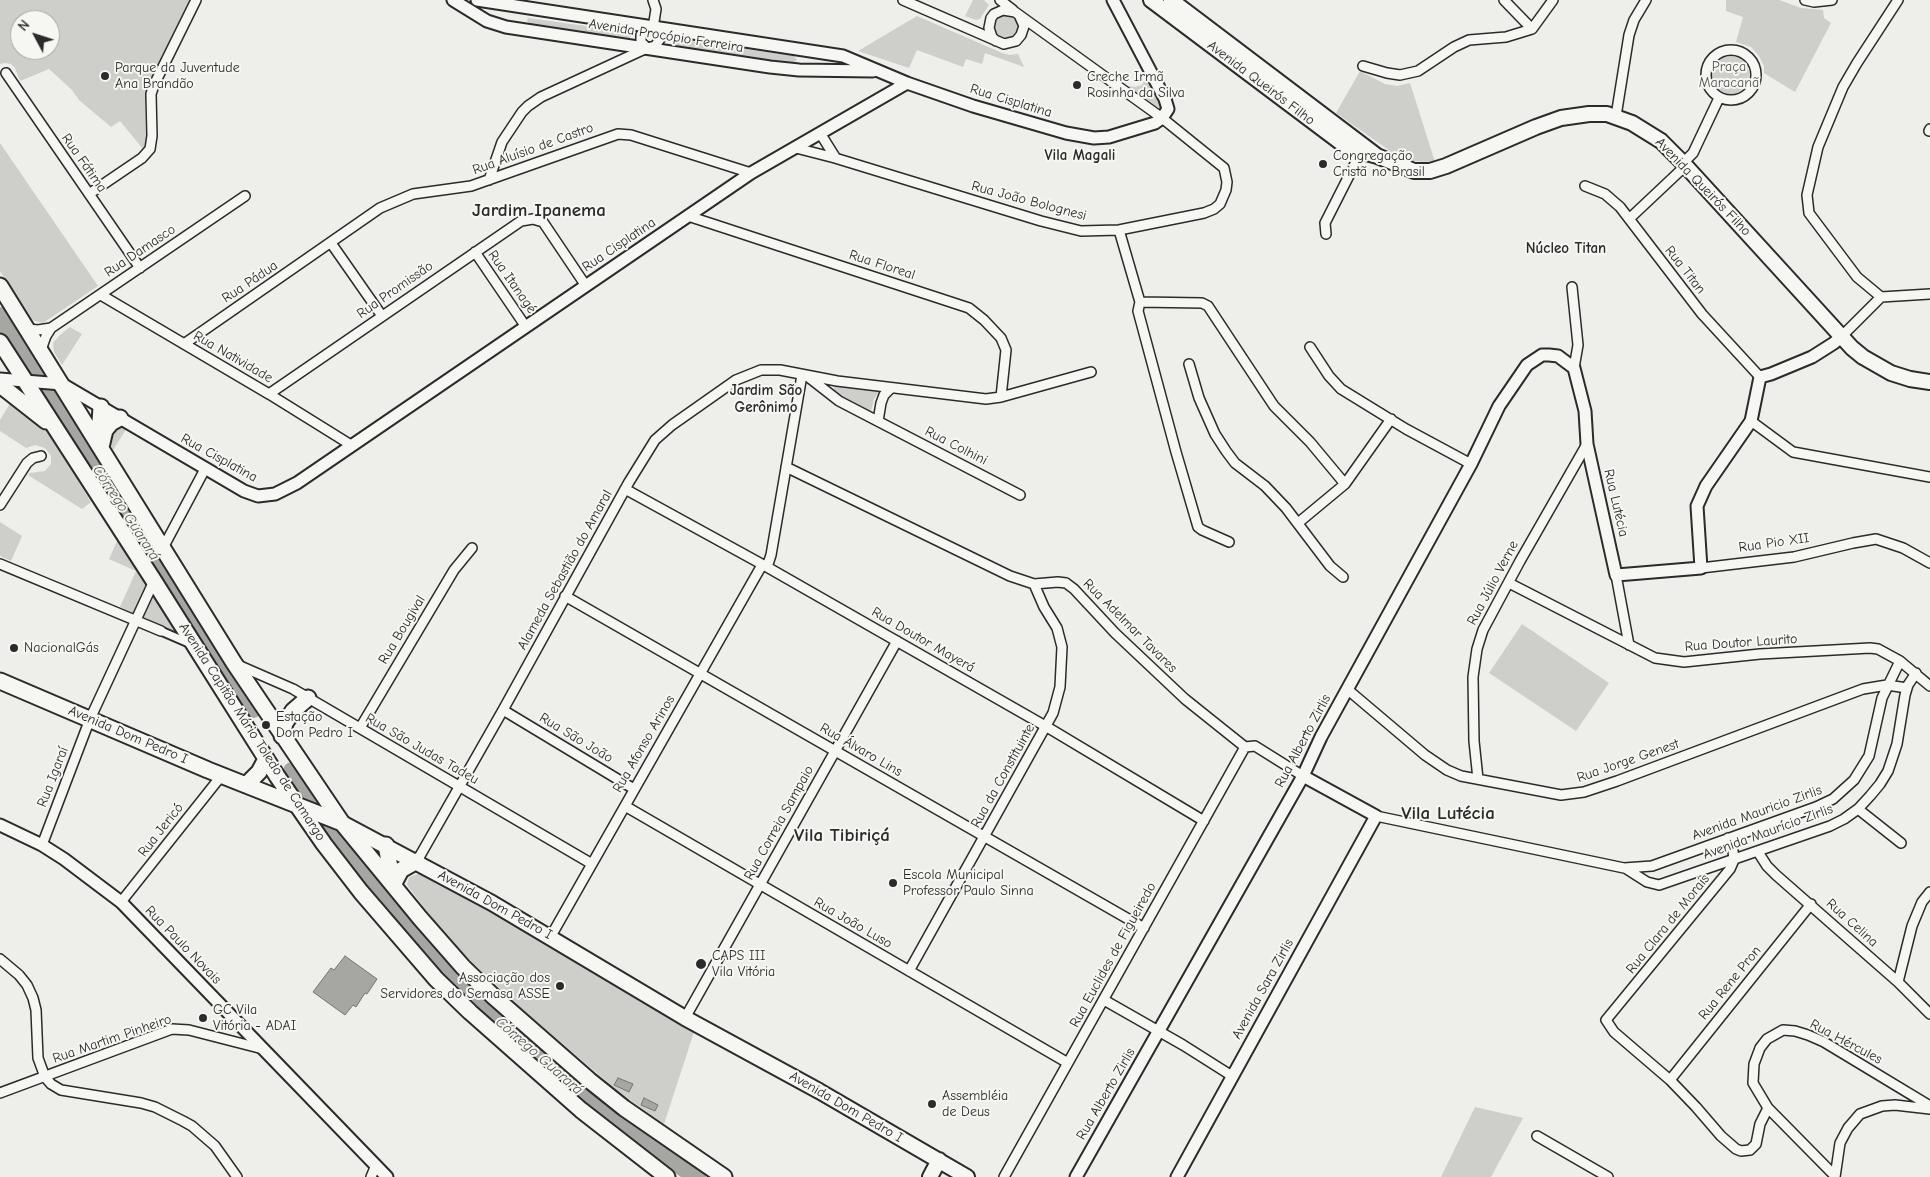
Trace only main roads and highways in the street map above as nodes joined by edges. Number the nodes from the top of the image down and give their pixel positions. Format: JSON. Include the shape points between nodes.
{"nodes":[{"id":1,"x":1150,"y":0,"type":"edge"},
{"id":2,"x":1171,"y":0,"type":"edge"},
{"id":3,"x":1274,"y":85,"type":"junction"},
{"id":4,"x":0,"y":286,"type":"edge"},
{"id":5,"x":0,"y":342,"type":"edge"},
{"id":6,"x":1930,"y":382,"type":"edge"},
{"id":7,"x":0,"y":386,"type":"edge"},
{"id":8,"x":101,"y":406,"type":"road end"},
{"id":9,"x":120,"y":418,"type":"road end"},
{"id":10,"x":58,"y":431,"type":"junction"},
{"id":11,"x":100,"y":445,"type":"junction"},
{"id":12,"x":0,"y":681,"type":"edge"},
{"id":13,"x":308,"y":698,"type":"road end"},
{"id":14,"x":282,"y":736,"type":"junction"},
{"id":15,"x":266,"y":759,"type":"junction"},
{"id":16,"x":246,"y":785,"type":"junction"},
{"id":17,"x":304,"y":808,"type":"junction"},
{"id":18,"x":337,"y":821,"type":"junction"},
{"id":19,"x":386,"y":845,"type":"junction"},
{"id":20,"x":417,"y":861,"type":"junction"},
{"id":21,"x":393,"y":885,"type":"junction"},
{"id":22,"x":939,"y":1160,"type":"junction"},
{"id":23,"x":667,"y":1177,"type":"edge"},
{"id":24,"x":724,"y":1177,"type":"edge"},
{"id":25,"x":930,"y":1177,"type":"edge"},
{"id":26,"x":967,"y":1177,"type":"edge"}],
"edges":[{"from":1,"to":3,"type":"main road","name":"Avenida Queirós Filho"},
{"from":2,"to":3,"type":"main road","name":"Avenida Queirós Filho"},
{"from":3,"to":6,"type":"main road","name":"Avenida Queirós Filho","via":[[1348,148],[1363,149],[1414,171],[1430,171],[1452,164],[1548,122],[1589,114],[1607,114],[1632,122],[1651,134],[1683,163],[1863,358],[1904,377]]},
{"from":4,"to":11,"type":"main road","name":"Avenida Capitão Mário Toledo de Camargo","via":[[41,350],[57,383]]},
{"from":5,"to":10,"type":"main road","name":"Avenida Capitão Mário Toledo de Camargo","via":[[31,382]]},
{"from":7,"to":10,"type":"main road"},
{"from":8,"to":11,"type":"main road"},
{"from":9,"to":11,"type":"main road","via":[[105,430]]},
{"from":10,"to":15,"type":"main road","name":"Avenida Capitão Mário Toledo de Camargo"},
{"from":11,"to":14,"type":"main road","name":"Avenida Capitão Mário Toledo de Camargo"},
{"from":12,"to":16,"type":"main road","name":"Avenida Dom Pedro I"},
{"from":13,"to":14,"type":"main road","via":[[293,711]]},
{"from":14,"to":18,"type":"main road","name":"Avenida Capitão Mário Toledo de Camargo"},
{"from":15,"to":16,"type":"main road"},
{"from":15,"to":17,"type":"main road","name":"Avenida Capitão Mário Toledo de Camargo"},
{"from":16,"to":17,"type":"main road","name":"Avenida Dom Pedro I"},
{"from":17,"to":18,"type":"main road","name":"Avenida Dom Pedro I"},
{"from":17,"to":23,"type":"main road","name":"Avenida Capitão Mário Toledo de Camargo","via":[[324,844],[361,892],[436,979],[581,1110]]},
{"from":18,"to":19,"type":"main road","name":"Avenida Dom Pedro I"},
{"from":18,"to":21,"type":"main road","name":"Avenida Capitão Mário Toledo de Camargo"},
{"from":19,"to":20,"type":"main road","name":"Avenida Dom Pedro I"},
{"from":19,"to":21,"type":"main road"},
{"from":20,"to":21,"type":"main road","via":[[401,870]]},
{"from":20,"to":22,"type":"main road","name":"Avenida Dom Pedro I","via":[[551,936],[685,1018]]},
{"from":21,"to":24,"type":"main road","name":"Avenida Capitão Mário Toledo de Camargo","via":[[463,967],[526,1026],[624,1108]]},
{"from":22,"to":25,"type":"main road"},
{"from":22,"to":26,"type":"main road","name":"Avenida Dom Pedro I"}]}
